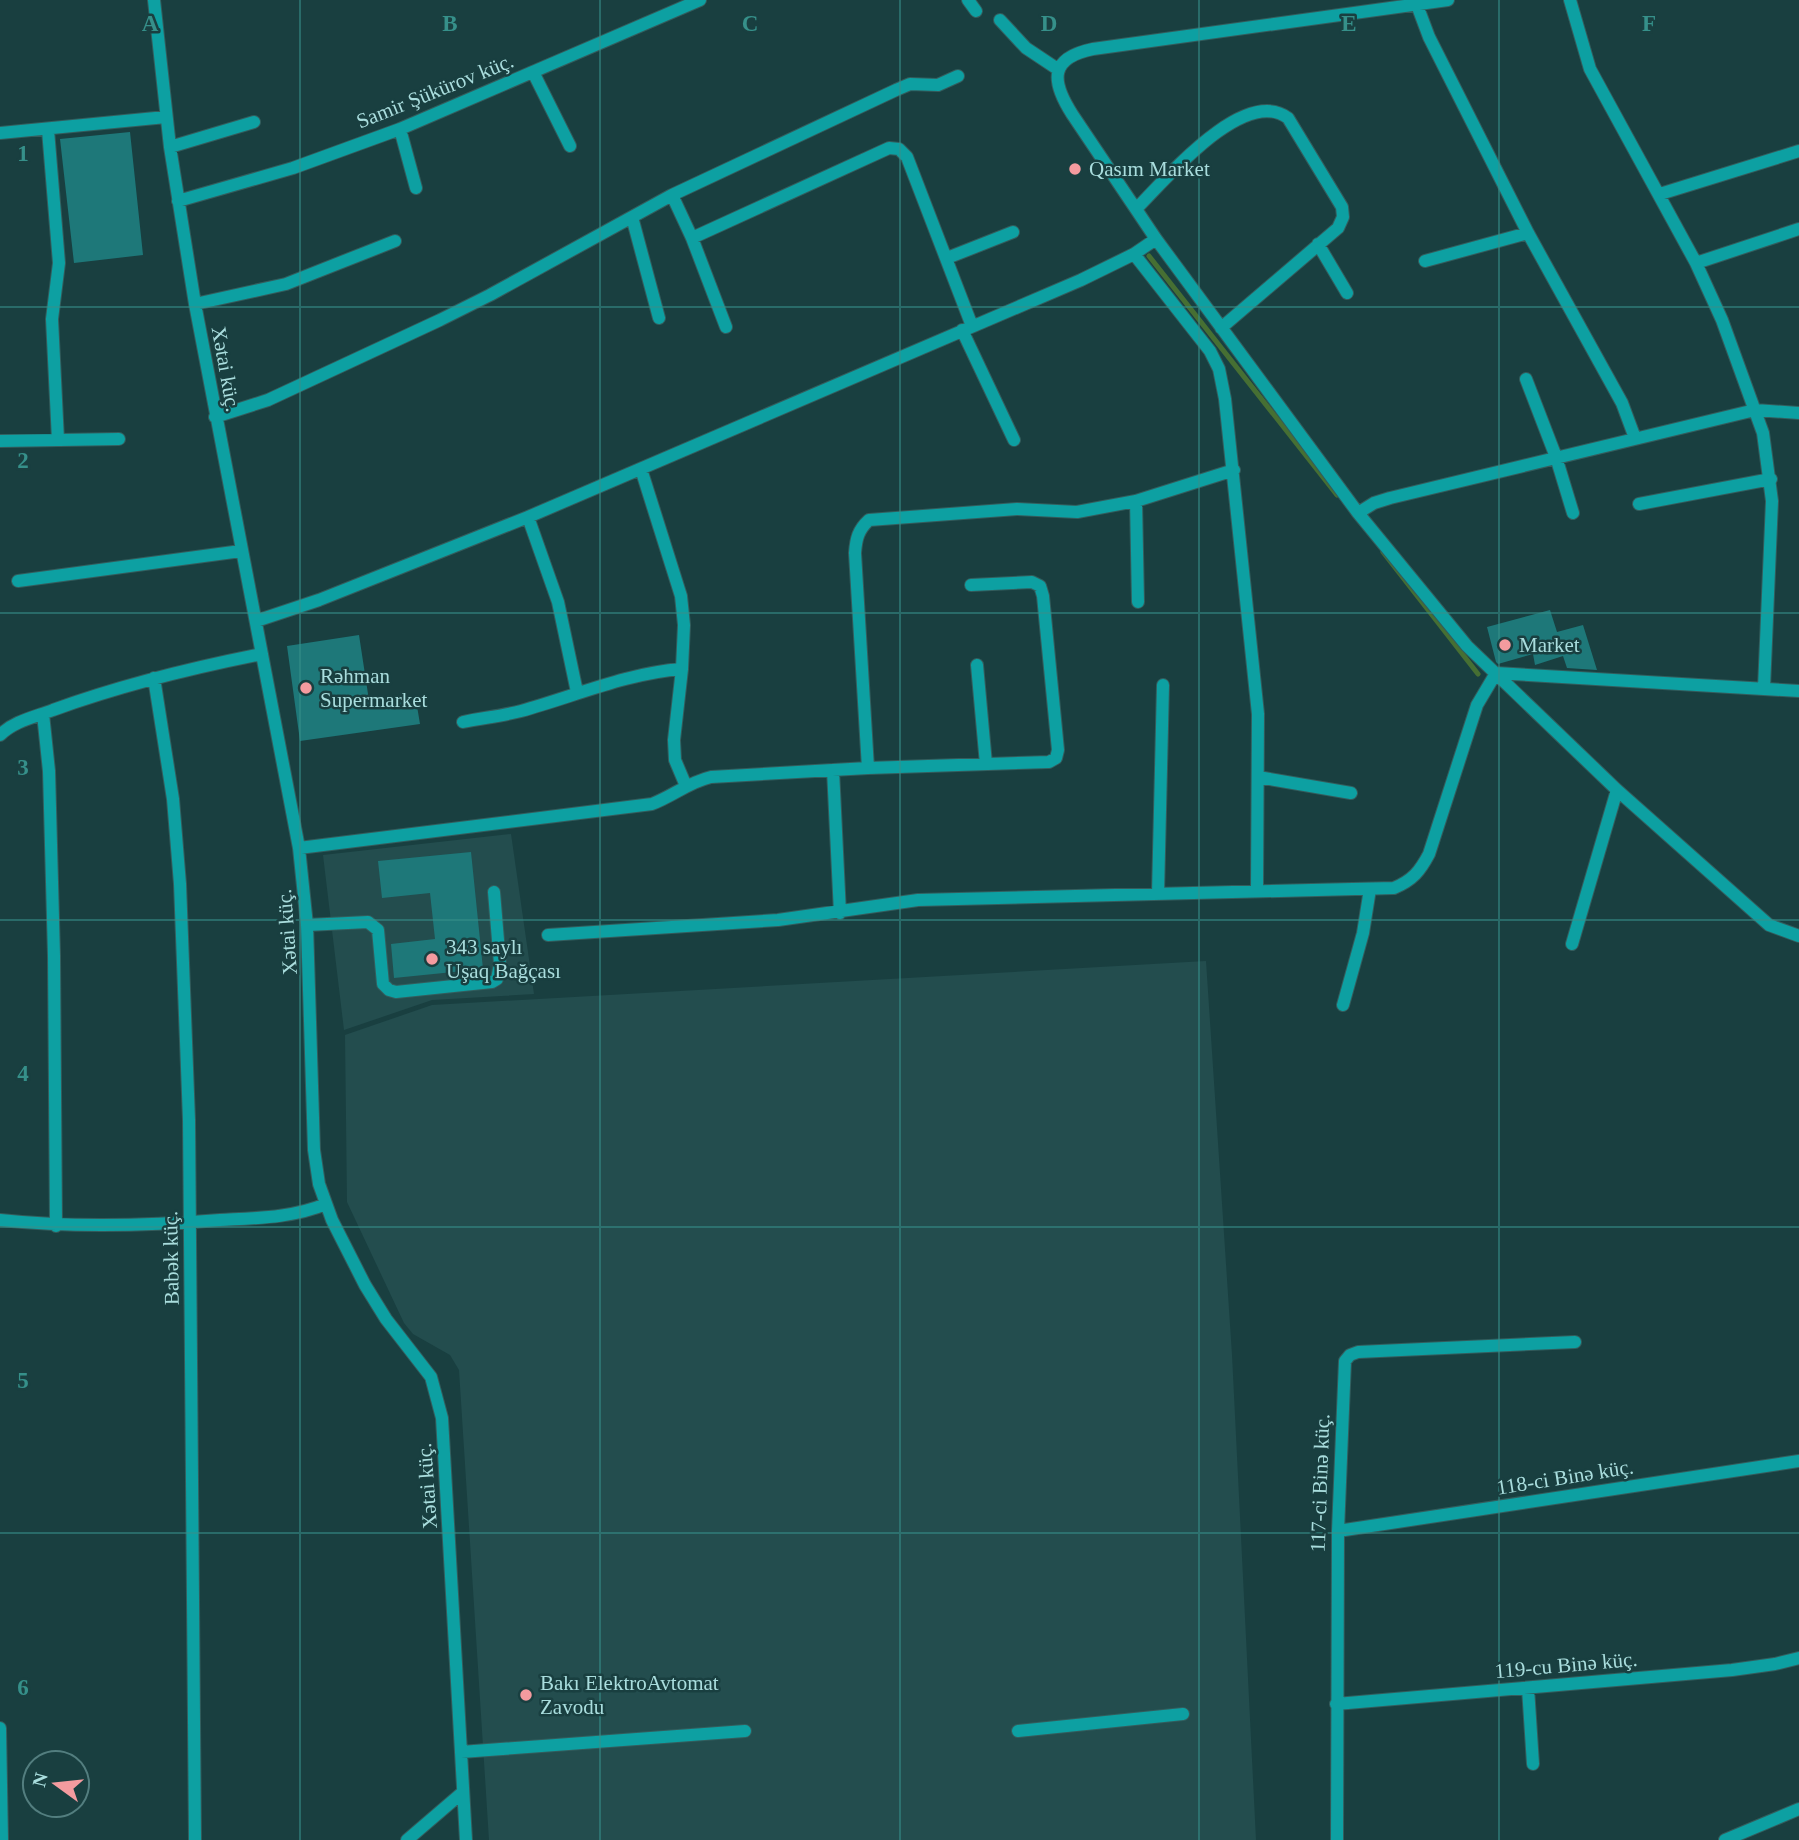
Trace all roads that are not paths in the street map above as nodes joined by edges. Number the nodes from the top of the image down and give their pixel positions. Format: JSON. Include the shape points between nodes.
{"nodes":[{"id":1,"x":154,"y":0,"type":"edge"},
{"id":2,"x":700,"y":0,"type":"edge"},
{"id":3,"x":1448,"y":0,"type":"edge"},
{"id":4,"x":1570,"y":0,"type":"edge"},
{"id":5,"x":1417,"y":5,"type":"junction"},
{"id":6,"x":1000,"y":20,"type":"dead end"},
{"id":7,"x":1059,"y":70,"type":"junction"},
{"id":8,"x":533,"y":72,"type":"junction"},
{"id":9,"x":958,"y":76,"type":"dead end"},
{"id":10,"x":166,"y":117,"type":"junction"},
{"id":11,"x":254,"y":122,"type":"dead end"},
{"id":12,"x":400,"y":129,"type":"junction"},
{"id":13,"x":48,"y":130,"type":"junction"},
{"id":14,"x":0,"y":133,"type":"edge"},
{"id":15,"x":570,"y":146,"type":"dead end"},
{"id":16,"x":170,"y":147,"type":"junction"},
{"id":17,"x":1799,"y":151,"type":"edge"},
{"id":18,"x":416,"y":188,"type":"dead end"},
{"id":19,"x":1660,"y":194,"type":"junction"},
{"id":20,"x":672,"y":195,"type":"junction"},
{"id":21,"x":178,"y":201,"type":"junction"},
{"id":22,"x":1137,"y":208,"type":"junction"},
{"id":23,"x":632,"y":217,"type":"junction"},
{"id":24,"x":1799,"y":229,"type":"edge"},
{"id":25,"x":1013,"y":232,"type":"dead end"},
{"id":26,"x":1528,"y":233,"type":"junction"},
{"id":27,"x":692,"y":238,"type":"junction"},
{"id":28,"x":1156,"y":239,"type":"junction"},
{"id":29,"x":395,"y":241,"type":"dead end"},
{"id":30,"x":1318,"y":244,"type":"junction"},
{"id":31,"x":1134,"y":254,"type":"junction"},
{"id":32,"x":947,"y":258,"type":"junction"},
{"id":33,"x":1425,"y":261,"type":"dead end"},
{"id":34,"x":1696,"y":263,"type":"junction"},
{"id":35,"x":1347,"y":293,"type":"dead end"},
{"id":36,"x":195,"y":304,"type":"junction"},
{"id":37,"x":659,"y":317,"type":"dead end"},
{"id":38,"x":726,"y":327,"type":"dead end"},
{"id":39,"x":967,"y":328,"type":"junction"},
{"id":40,"x":1221,"y":328,"type":"junction"},
{"id":41,"x":1526,"y":379,"type":"dead end"},
{"id":42,"x":1755,"y":410,"type":"junction"},
{"id":43,"x":1799,"y":413,"type":"edge"},
{"id":44,"x":215,"y":417,"type":"junction"},
{"id":45,"x":1635,"y":438,"type":"junction"},
{"id":46,"x":119,"y":439,"type":"dead end"},
{"id":47,"x":58,"y":440,"type":"junction"},
{"id":48,"x":1014,"y":440,"type":"dead end"},
{"id":49,"x":0,"y":441,"type":"edge"},
{"id":50,"x":1556,"y":457,"type":"junction"},
{"id":51,"x":641,"y":469,"type":"junction"},
{"id":52,"x":1234,"y":470,"type":"junction"},
{"id":53,"x":1771,"y":479,"type":"junction"},
{"id":54,"x":1136,"y":501,"type":"junction"},
{"id":55,"x":1639,"y":504,"type":"dead end"},
{"id":56,"x":1358,"y":513,"type":"junction"},
{"id":57,"x":1573,"y":513,"type":"dead end"},
{"id":58,"x":527,"y":517,"type":"junction"},
{"id":59,"x":241,"y":551,"type":"junction"},
{"id":60,"x":18,"y":580,"type":"dead end"},
{"id":61,"x":971,"y":585,"type":"dead end"},
{"id":62,"x":1138,"y":602,"type":"dead end"},
{"id":63,"x":256,"y":621,"type":"junction"},
{"id":64,"x":262,"y":654,"type":"junction"},
{"id":65,"x":977,"y":665,"type":"dead end"},
{"id":66,"x":682,"y":669,"type":"junction"},
{"id":67,"x":1496,"y":673,"type":"junction"},
{"id":68,"x":154,"y":678,"type":"junction"},
{"id":69,"x":1163,"y":685,"type":"dead end"},
{"id":70,"x":1763,"y":688,"type":"junction"},
{"id":71,"x":1799,"y":691,"type":"edge"},
{"id":72,"x":577,"y":692,"type":"junction"},
{"id":73,"x":43,"y":714,"type":"junction"},
{"id":74,"x":463,"y":722,"type":"dead end"},
{"id":75,"x":2,"y":730,"type":"edge"},
{"id":76,"x":986,"y":764,"type":"junction"},
{"id":77,"x":868,"y":768,"type":"junction"},
{"id":78,"x":833,"y":770,"type":"junction"},
{"id":79,"x":1258,"y":777,"type":"junction"},
{"id":80,"x":686,"y":786,"type":"junction"},
{"id":81,"x":1617,"y":790,"type":"junction"},
{"id":82,"x":1351,"y":793,"type":"dead end"},
{"id":83,"x":299,"y":848,"type":"junction"},
{"id":84,"x":1370,"y":889,"type":"junction"},
{"id":85,"x":1257,"y":890,"type":"junction"},
{"id":86,"x":494,"y":892,"type":"dead end"},
{"id":87,"x":1158,"y":894,"type":"junction"},
{"id":88,"x":840,"y":912,"type":"junction"},
{"id":89,"x":307,"y":925,"type":"junction"},
{"id":90,"x":548,"y":935,"type":"dead end"},
{"id":91,"x":1799,"y":936,"type":"edge"},
{"id":92,"x":1573,"y":944,"type":"dead end"},
{"id":93,"x":1343,"y":1005,"type":"dead end"},
{"id":94,"x":326,"y":1204,"type":"junction"},
{"id":95,"x":0,"y":1220,"type":"edge"},
{"id":96,"x":190,"y":1223,"type":"junction"},
{"id":97,"x":55,"y":1226,"type":"junction"},
{"id":98,"x":1575,"y":1342,"type":"dead end"},
{"id":99,"x":1799,"y":1461,"type":"edge"},
{"id":100,"x":1338,"y":1531,"type":"junction"},
{"id":101,"x":1799,"y":1658,"type":"edge"},
{"id":102,"x":1528,"y":1688,"type":"junction"},
{"id":103,"x":1336,"y":1704,"type":"junction"},
{"id":104,"x":1183,"y":1714,"type":"dead end"},
{"id":105,"x":0,"y":1728,"type":"edge"},
{"id":106,"x":745,"y":1731,"type":"dead end"},
{"id":107,"x":1018,"y":1731,"type":"dead end"},
{"id":108,"x":461,"y":1752,"type":"junction"},
{"id":109,"x":1533,"y":1764,"type":"dead end"},
{"id":110,"x":463,"y":1791,"type":"junction"},
{"id":111,"x":1799,"y":1809,"type":"edge"},
{"id":112,"x":2,"y":1840,"type":"edge"},
{"id":113,"x":195,"y":1840,"type":"edge"},
{"id":114,"x":407,"y":1840,"type":"edge"},
{"id":115,"x":466,"y":1840,"type":"edge"},
{"id":116,"x":1337,"y":1840,"type":"edge"},
{"id":117,"x":1725,"y":1840,"type":"edge"}],
"edges":[{"from":1,"to":10,"type":"street","name":"Xətai küç."},
{"from":2,"to":8,"type":"street","name":"Samir Şükürov küç."},
{"from":3,"to":5,"type":"street"},
{"from":4,"to":19,"type":"street","via":[[1590,69]]},
{"from":5,"to":7,"type":"street","via":[[1093,49],[1077,52]]},
{"from":5,"to":26,"type":"street"},
{"from":6,"to":7,"type":"street","via":[[1026,48]]},
{"from":7,"to":22,"type":"street","via":[[1060,95]]},
{"from":8,"to":12,"type":"street","name":"Samir Şükürov küç."},
{"from":8,"to":15,"type":"street"},
{"from":9,"to":20,"type":"street","via":[[938,85],[910,84]]},
{"from":10,"to":13,"type":"street"},
{"from":10,"to":16,"type":"street","name":"Xətai küç."},
{"from":11,"to":16,"type":"street"},
{"from":12,"to":18,"type":"street"},
{"from":12,"to":21,"type":"street","name":"Samir Şükürov küç.","via":[[293,168]]},
{"from":13,"to":14,"type":"street"},
{"from":13,"to":47,"type":"street","via":[[59,263],[51,319]]},
{"from":16,"to":21,"type":"street","name":"Xətai küç."},
{"from":17,"to":19,"type":"street"},
{"from":19,"to":34,"type":"street"},
{"from":20,"to":23,"type":"street"},
{"from":20,"to":27,"type":"street"},
{"from":21,"to":36,"type":"street","name":"Xətai küç."},
{"from":22,"to":28,"type":"street"},
{"from":22,"to":30,"type":"street","via":[[1221,127],[1243,116],[1282,113],[1342,207],[1338,228]]},
{"from":23,"to":37,"type":"street"},
{"from":23,"to":44,"type":"street","via":[[440,320],[268,400]]},
{"from":24,"to":34,"type":"street"},
{"from":25,"to":32,"type":"street"},
{"from":26,"to":33,"type":"street"},
{"from":26,"to":45,"type":"street","via":[[1622,403]]},
{"from":27,"to":32,"type":"street","via":[[888,148],[899,149],[907,157]]},
{"from":27,"to":38,"type":"street"},
{"from":28,"to":31,"type":"street"},
{"from":28,"to":40,"type":"street"},
{"from":29,"to":36,"type":"street","via":[[285,284]]},
{"from":30,"to":35,"type":"street"},
{"from":30,"to":40,"type":"street"},
{"from":31,"to":39,"type":"street"},
{"from":31,"to":52,"type":"street","via":[[1210,351],[1225,399]]},
{"from":32,"to":39,"type":"street"},
{"from":34,"to":42,"type":"street"},
{"from":36,"to":44,"type":"street","name":"Xətai küç."},
{"from":39,"to":48,"type":"street"},
{"from":39,"to":51,"type":"street"},
{"from":40,"to":56,"type":"street"},
{"from":41,"to":50,"type":"street"},
{"from":42,"to":43,"type":"street"},
{"from":42,"to":45,"type":"street"},
{"from":42,"to":53,"type":"street"},
{"from":44,"to":59,"type":"street","name":"Xətai küç."},
{"from":45,"to":50,"type":"street"},
{"from":46,"to":47,"type":"street"},
{"from":47,"to":49,"type":"street"},
{"from":50,"to":56,"type":"street","via":[[1390,498]]},
{"from":50,"to":57,"type":"street"},
{"from":51,"to":58,"type":"street"},
{"from":51,"to":66,"type":"street","via":[[681,596]]},
{"from":52,"to":54,"type":"street"},
{"from":52,"to":79,"type":"street","via":[[1255,669]]},
{"from":53,"to":55,"type":"street"},
{"from":53,"to":70,"type":"street"},
{"from":54,"to":62,"type":"street"},
{"from":54,"to":77,"type":"street","via":[[1064,513],[1017,509],[881,517],[862,526],[855,553]]},
{"from":56,"to":67,"type":"street","via":[[1467,646]]},
{"from":58,"to":63,"type":"street"},
{"from":58,"to":72,"type":"street","via":[[558,602]]},
{"from":59,"to":60,"type":"street"},
{"from":59,"to":63,"type":"street","name":"Xətai küç."},
{"from":61,"to":76,"type":"street","via":[[1032,582],[1040,586],[1058,750],[1049,762]]},
{"from":63,"to":64,"type":"street","name":"Xətai küç."},
{"from":64,"to":68,"type":"street"},
{"from":64,"to":83,"type":"street","name":"Xətai küç."},
{"from":65,"to":76,"type":"street"},
{"from":66,"to":72,"type":"street"},
{"from":66,"to":80,"type":"street","via":[[674,740],[675,760]]},
{"from":67,"to":70,"type":"street"},
{"from":67,"to":81,"type":"street"},
{"from":67,"to":84,"type":"street","via":[[1477,705],[1429,854],[1419,872],[1394,888]]},
{"from":68,"to":73,"type":"street"},
{"from":68,"to":96,"type":"street","name":"Babək küç.","via":[[173,799],[180,884]]},
{"from":69,"to":87,"type":"street"},
{"from":70,"to":71,"type":"street"},
{"from":72,"to":74,"type":"street"},
{"from":73,"to":75,"type":"street"},
{"from":73,"to":97,"type":"street","via":[[54,956]]},
{"from":76,"to":77,"type":"street"},
{"from":77,"to":78,"type":"street"},
{"from":78,"to":80,"type":"street","via":[[711,777]]},
{"from":78,"to":88,"type":"street"},
{"from":79,"to":82,"type":"street"},
{"from":79,"to":85,"type":"street"},
{"from":80,"to":83,"type":"street","via":[[652,804]]},
{"from":81,"to":91,"type":"street","via":[[1769,925]]},
{"from":81,"to":92,"type":"street"},
{"from":83,"to":89,"type":"street","name":"Xətai küç."},
{"from":84,"to":85,"type":"street"},
{"from":84,"to":93,"type":"street"},
{"from":85,"to":87,"type":"street"},
{"from":86,"to":89,"type":"street","via":[[500,964],[492,982],[389,990],[383,984],[374,925]]},
{"from":87,"to":88,"type":"street","via":[[918,900]]},
{"from":88,"to":90,"type":"street"},
{"from":89,"to":94,"type":"street","name":"Xətai küç.","via":[[314,1158]]},
{"from":94,"to":96,"type":"street","via":[[300,1213]]},
{"from":94,"to":108,"type":"street","name":"Xətai küç.","via":[[346,1251],[386,1319],[431,1377],[438,1399]]},
{"from":95,"to":97,"type":"street"},
{"from":96,"to":97,"type":"street"},
{"from":96,"to":113,"type":"street","name":"Babək küç."},
{"from":98,"to":100,"type":"street","name":"117-ci Binə küç.","via":[[1350,1355],[1343,1373]]},
{"from":99,"to":100,"type":"street","name":"118-ci Binə küç."},
{"from":100,"to":103,"type":"street","name":"117-ci Binə küç."},
{"from":101,"to":102,"type":"street","name":"119-cu Binə küç.","via":[[1732,1670]]},
{"from":102,"to":103,"type":"street","name":"119-cu Binə küç."},
{"from":102,"to":109,"type":"street"},
{"from":103,"to":116,"type":"street","name":"117-ci Binə küç."},
{"from":104,"to":107,"type":"street"},
{"from":105,"to":112,"type":"street"},
{"from":106,"to":108,"type":"street"},
{"from":108,"to":110,"type":"street","name":"Xətai küç."},
{"from":110,"to":114,"type":"street"},
{"from":110,"to":115,"type":"street","name":"Xətai küç."},
{"from":111,"to":117,"type":"street"}]}
